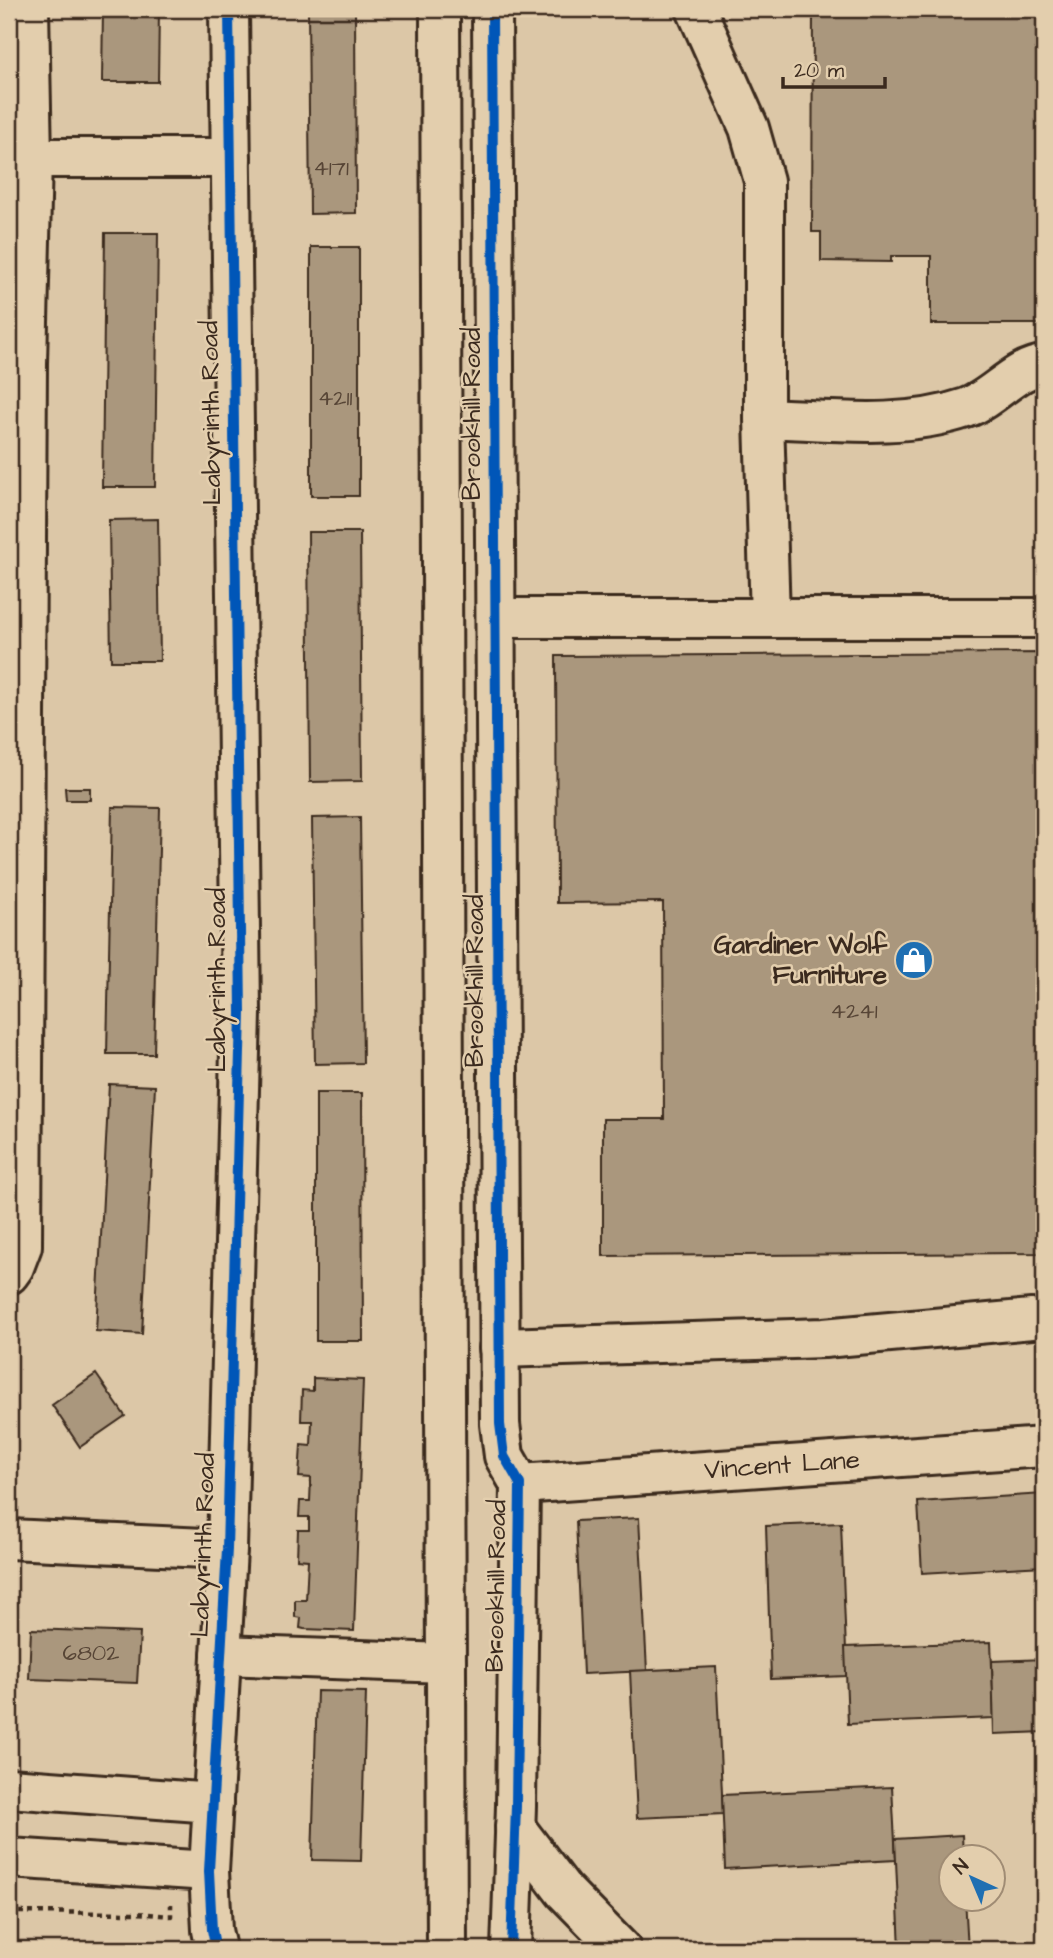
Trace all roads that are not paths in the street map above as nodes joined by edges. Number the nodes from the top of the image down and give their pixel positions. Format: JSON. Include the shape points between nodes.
{"nodes":[{"id":1,"x":29,"y":9,"type":"edge"},
{"id":2,"x":229,"y":9,"type":"edge"},
{"id":3,"x":440,"y":9,"type":"edge"},
{"id":4,"x":492,"y":9,"type":"edge"},
{"id":5,"x":696,"y":9,"type":"edge"},
{"id":6,"x":21,"y":158,"type":"edge"},
{"id":7,"x":230,"y":158,"type":"junction"},
{"id":8,"x":18,"y":363,"type":"edge"},
{"id":9,"x":1044,"y":365,"type":"edge"},
{"id":10,"x":764,"y":418,"type":"junction"},
{"id":11,"x":497,"y":618,"type":"junction"},
{"id":12,"x":770,"y":618,"type":"junction"},
{"id":13,"x":1044,"y":618,"type":"edge"},
{"id":14,"x":9,"y":1275,"type":"edge"},
{"id":15,"x":1032,"y":1319,"type":"dead end"},
{"id":16,"x":499,"y":1348,"type":"junction"},
{"id":17,"x":1044,"y":1447,"type":"edge"},
{"id":18,"x":520,"y":1484,"type":"junction"},
{"id":19,"x":9,"y":1539,"type":"edge"},
{"id":20,"x":227,"y":1549,"type":"junction"},
{"id":21,"x":221,"y":1655,"type":"junction"},
{"id":22,"x":446,"y":1663,"type":"junction"},
{"id":23,"x":9,"y":1788,"type":"edge"},
{"id":24,"x":213,"y":1803,"type":"junction"},
{"id":25,"x":515,"y":1827,"type":"junction"},
{"id":26,"x":9,"y":1858,"type":"edge"},
{"id":27,"x":191,"y":1869,"type":"junction"},
{"id":28,"x":216,"y":1949,"type":"edge"},
{"id":29,"x":447,"y":1949,"type":"edge"},
{"id":30,"x":511,"y":1949,"type":"edge"},
{"id":31,"x":621,"y":1949,"type":"edge"}],
"edges":[{"from":1,"to":6,"type":"street"},
{"from":2,"to":7,"type":"street","name":"Labyrinth Road"},
{"from":3,"to":22,"type":"street"},
{"from":4,"to":11,"type":"street","name":"Brookhill Road"},
{"from":5,"to":10,"type":"street","via":[[749,128],[764,181]]},
{"from":6,"to":7,"type":"street"},
{"from":6,"to":8,"type":"street"},
{"from":7,"to":20,"type":"street","name":"Labyrinth Road","via":[[242,1013]]},
{"from":8,"to":14,"type":"street","via":[[22,1246]]},
{"from":9,"to":10,"type":"street","via":[[1012,378],[967,408],[931,417],[899,422]]},
{"from":10,"to":12,"type":"street"},
{"from":11,"to":12,"type":"street"},
{"from":11,"to":16,"type":"street","name":"Brookhill Road"},
{"from":12,"to":13,"type":"street"},
{"from":15,"to":16,"type":"street","via":[[824,1338]]},
{"from":16,"to":18,"type":"street","name":"Brookhill Road","via":[[501,1435],[505,1456]]},
{"from":17,"to":18,"type":"street","name":"Vincent Lane"},
{"from":18,"to":25,"type":"street","name":"Brookhill Road"},
{"from":19,"to":20,"type":"street"},
{"from":20,"to":21,"type":"street","name":"Labyrinth Road"},
{"from":21,"to":22,"type":"street"},
{"from":21,"to":24,"type":"street","name":"Labyrinth Road"},
{"from":22,"to":29,"type":"street"},
{"from":23,"to":24,"type":"street"},
{"from":24,"to":27,"type":"street","name":"Labyrinth Road"},
{"from":25,"to":30,"type":"street","name":"Brookhill Road"},
{"from":25,"to":31,"type":"street","via":[[564,1891]]},
{"from":26,"to":27,"type":"street"},
{"from":27,"to":28,"type":"street","name":"Labyrinth Road"}]}
